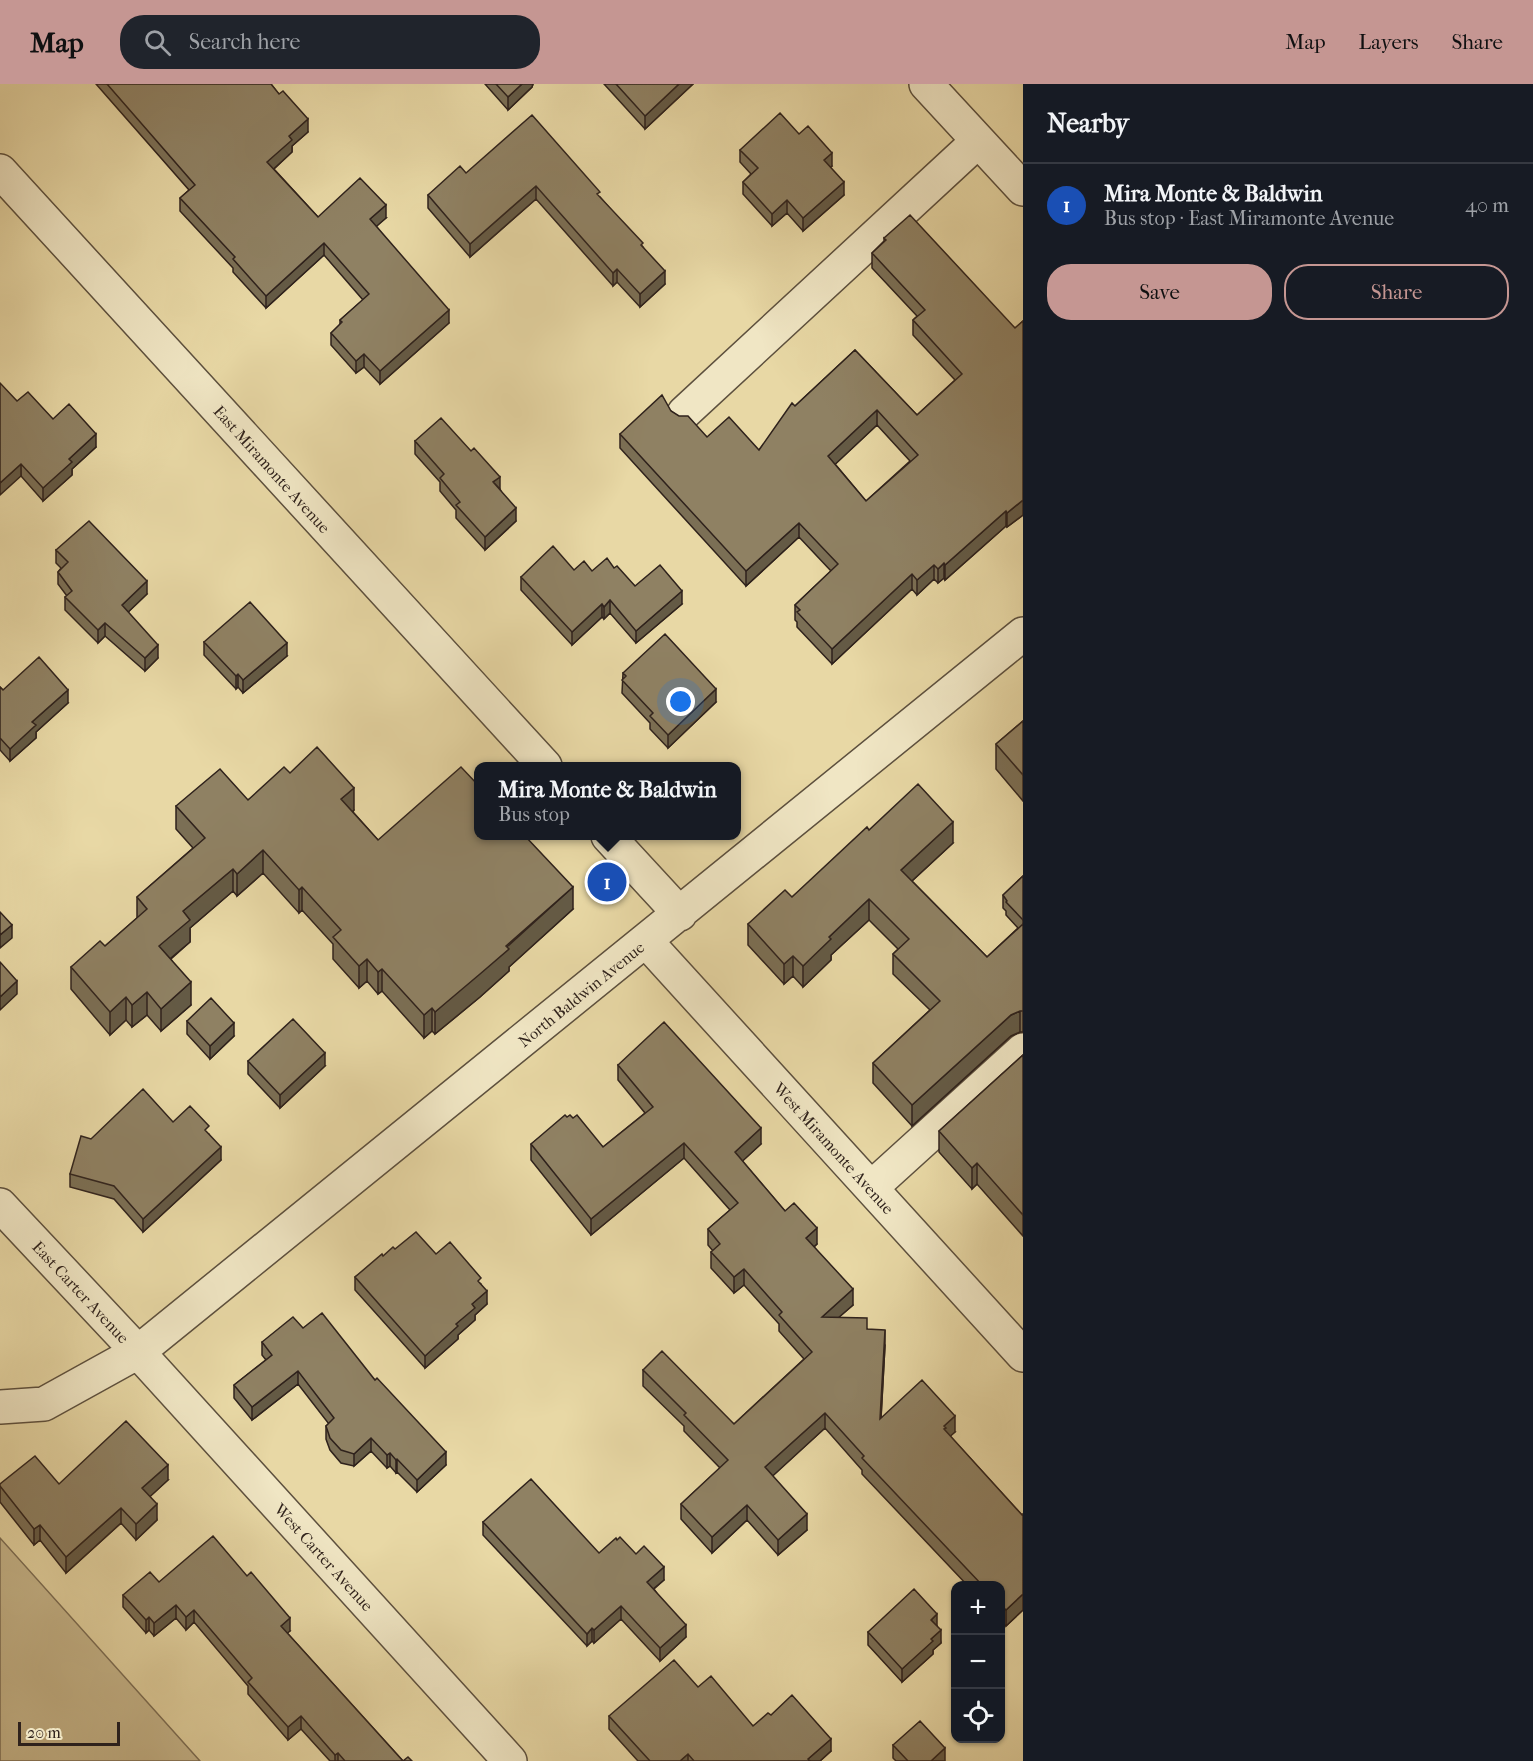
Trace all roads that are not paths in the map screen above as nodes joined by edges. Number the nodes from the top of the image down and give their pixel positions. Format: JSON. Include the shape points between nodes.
{"nodes":[{"id":1,"x":926,"y":84,"type":"edge"},
{"id":2,"x":978,"y":141,"type":"junction"},
{"id":3,"x":0,"y":171,"type":"edge"},
{"id":4,"x":1023,"y":189,"type":"edge"},
{"id":5,"x":684,"y":413,"type":"edge"},
{"id":6,"x":1023,"y":634,"type":"edge"},
{"id":7,"x":541,"y":762,"type":"edge"},
{"id":8,"x":612,"y":840,"type":"edge"},
{"id":9,"x":680,"y":914,"type":"junction"},
{"id":10,"x":646,"y":941,"type":"junction"},
{"id":11,"x":1023,"y":1050,"type":"edge"},
{"id":12,"x":1023,"y":1074,"type":"edge"},
{"id":13,"x":876,"y":1194,"type":"junction"},
{"id":14,"x":0,"y":1205,"type":"edge"},
{"id":15,"x":138,"y":1352,"type":"junction"},
{"id":16,"x":1023,"y":1354,"type":"edge"},
{"id":17,"x":0,"y":1407,"type":"edge"},
{"id":18,"x":510,"y":1761,"type":"edge"}],
"edges":[{"from":1,"to":2,"type":"street"},
{"from":2,"to":4,"type":"street"},
{"from":2,"to":5,"type":"street"},
{"from":3,"to":7,"type":"street","name":"East Miramonte Avenue"},
{"from":6,"to":9,"type":"street","name":"North Baldwin Avenue"},
{"from":8,"to":9,"type":"street"},
{"from":9,"to":10,"type":"street","name":"North Baldwin Avenue"},
{"from":10,"to":13,"type":"street","name":"West Miramonte Avenue"},
{"from":10,"to":15,"type":"street","name":"North Baldwin Avenue"},
{"from":11,"to":13,"type":"street"},
{"from":12,"to":13,"type":"street","via":[[947,1141]]},
{"from":13,"to":16,"type":"street","name":"West Miramonte Avenue"},
{"from":14,"to":15,"type":"street","name":"East Carter Avenue"},
{"from":15,"to":17,"type":"street","name":"North Baldwin Avenue","via":[[44,1404]]},
{"from":15,"to":18,"type":"street","name":"West Carter Avenue"}]}
